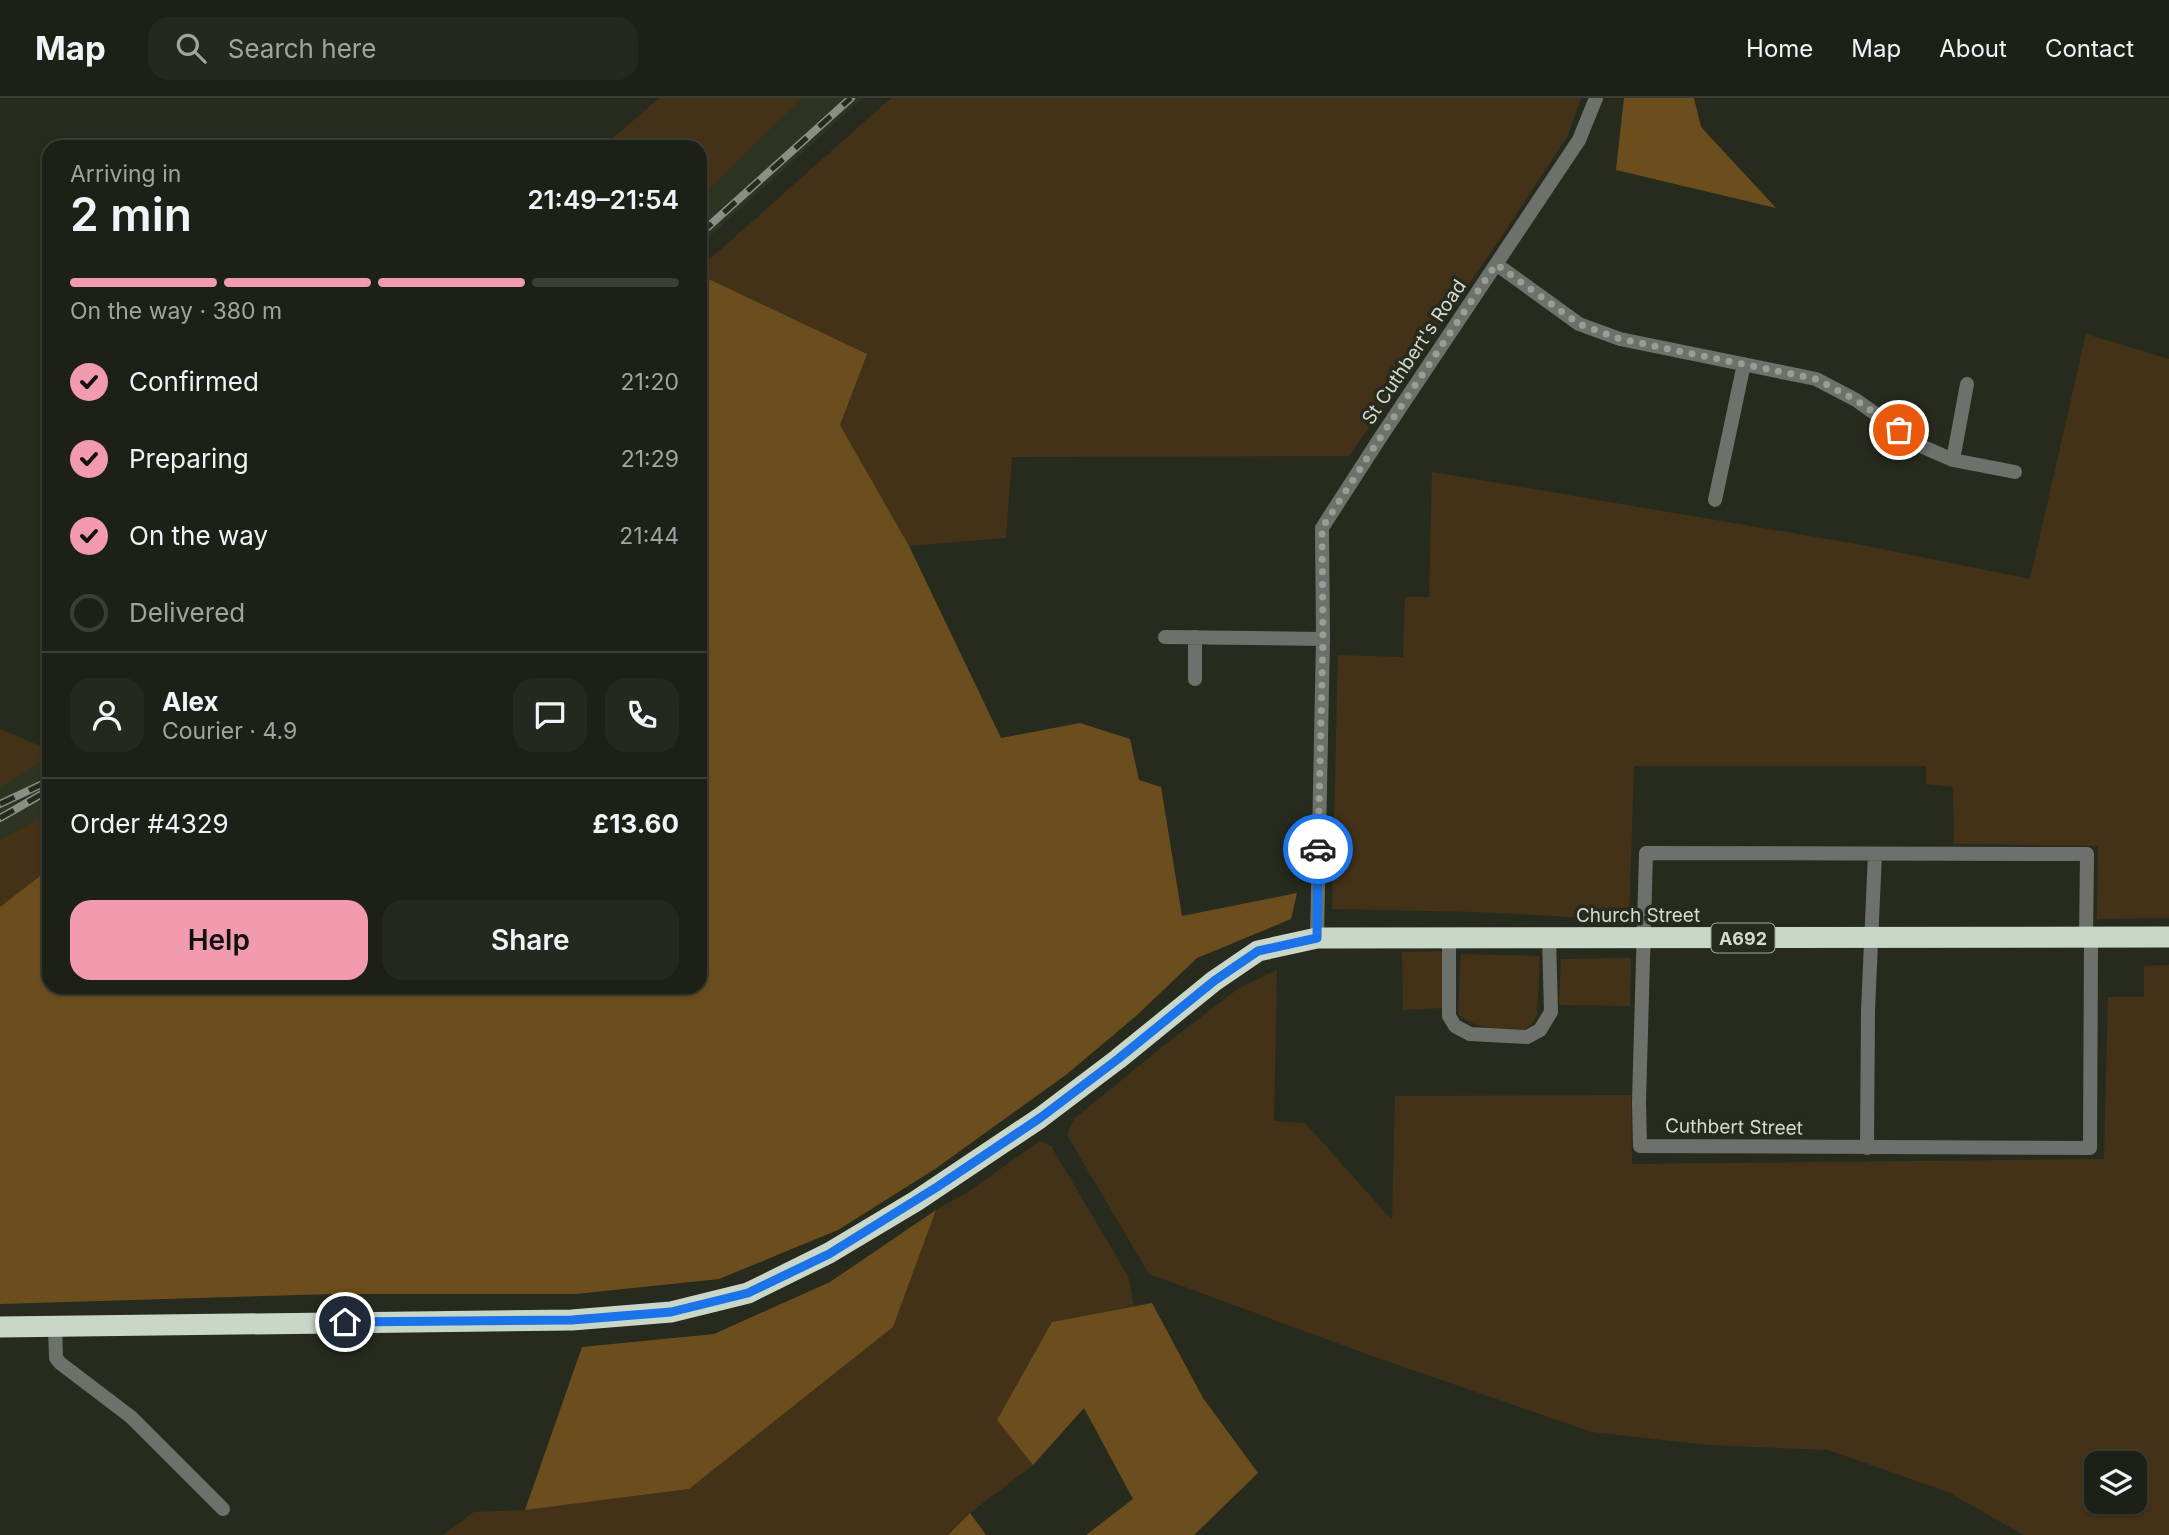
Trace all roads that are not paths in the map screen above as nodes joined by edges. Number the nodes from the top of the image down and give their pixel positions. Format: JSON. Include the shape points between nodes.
{"nodes":[{"id":1,"x":1596,"y":98,"type":"edge"},
{"id":2,"x":1496,"y":264,"type":"junction"},
{"id":3,"x":1744,"y":364,"type":"junction"},
{"id":4,"x":1967,"y":384,"type":"dead end"},
{"id":5,"x":1953,"y":460,"type":"junction"},
{"id":6,"x":2015,"y":472,"type":"dead end"},
{"id":7,"x":1715,"y":500,"type":"dead end"},
{"id":8,"x":1165,"y":637,"type":"dead end"},
{"id":9,"x":1195,"y":637,"type":"junction"},
{"id":10,"x":1323,"y":639,"type":"junction"},
{"id":11,"x":1195,"y":679,"type":"dead end"},
{"id":12,"x":1875,"y":854,"type":"junction"},
{"id":13,"x":1549,"y":937,"type":"junction"},
{"id":14,"x":2169,"y":937,"type":"edge"},
{"id":15,"x":1317,"y":938,"type":"junction"},
{"id":16,"x":1449,"y":938,"type":"junction"},
{"id":17,"x":1643,"y":938,"type":"junction"},
{"id":18,"x":1870,"y":938,"type":"junction"},
{"id":19,"x":2089,"y":938,"type":"junction"},
{"id":20,"x":1867,"y":1148,"type":"junction"},
{"id":21,"x":55,"y":1325,"type":"junction"},
{"id":22,"x":0,"y":1327,"type":"edge"},
{"id":23,"x":223,"y":1509,"type":"dead end"}],
"edges":[{"from":1,"to":2,"type":"street","name":"St Cuthbert's Road","via":[[1579,140]]},
{"from":2,"to":3,"type":"street","via":[[1579,324],[1620,339]]},
{"from":2,"to":10,"type":"street","name":"St Cuthbert's Road","via":[[1322,528]]},
{"from":3,"to":5,"type":"street","via":[[1816,379],[1856,400],[1921,446]]},
{"from":3,"to":7,"type":"street"},
{"from":4,"to":5,"type":"street"},
{"from":5,"to":6,"type":"street"},
{"from":8,"to":9,"type":"street"},
{"from":9,"to":10,"type":"street"},
{"from":9,"to":11,"type":"street"},
{"from":10,"to":15,"type":"street","name":"St Cuthbert's Road"},
{"from":12,"to":17,"type":"street","via":[[1646,853]]},
{"from":12,"to":18,"type":"street"},
{"from":12,"to":19,"type":"street","via":[[2087,854]]},
{"from":13,"to":16,"type":"highway","name":"Church Street","number":"A692"},
{"from":13,"to":16,"type":"street","via":[[1551,1012],[1540,1030],[1527,1037],[1470,1034],[1454,1026],[1449,1016]]},
{"from":13,"to":17,"type":"highway","name":"Church Street","number":"A692"},
{"from":14,"to":19,"type":"highway","name":"Church Street","number":"A692"},
{"from":15,"to":16,"type":"highway","name":"Church Street","number":"A692"},
{"from":15,"to":21,"type":"highway","number":"A692","via":[[1258,951],[1040,1118],[829,1254],[748,1293],[671,1312],[572,1320]]},
{"from":17,"to":18,"type":"highway","name":"Church Street","number":"A692"},
{"from":17,"to":20,"type":"street","name":"Cuthbert Street","via":[[1640,1146]]},
{"from":18,"to":19,"type":"highway","name":"Church Street","number":"A692"},
{"from":18,"to":20,"type":"street"},
{"from":19,"to":20,"type":"street","name":"Cuthbert Street","via":[[2090,1148]]},
{"from":21,"to":22,"type":"highway","number":"A692"},
{"from":21,"to":23,"type":"street","via":[[60,1363],[131,1417]]}]}
